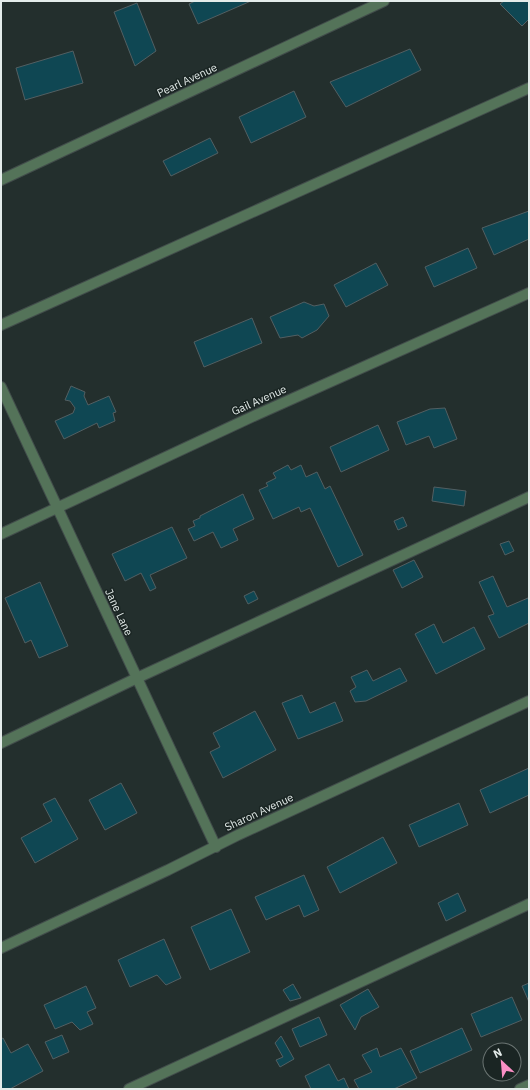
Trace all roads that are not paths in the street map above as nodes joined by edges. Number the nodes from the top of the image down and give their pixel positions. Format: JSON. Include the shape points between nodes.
{"nodes":[{"id":1,"x":384,"y":1,"type":"edge"},
{"id":2,"x":529,"y":88,"type":"edge"},
{"id":3,"x":1,"y":180,"type":"edge"},
{"id":4,"x":529,"y":293,"type":"edge"},
{"id":5,"x":1,"y":325,"type":"edge"},
{"id":6,"x":1,"y":387,"type":"edge"},
{"id":7,"x":529,"y":497,"type":"edge"},
{"id":8,"x":56,"y":507,"type":"junction"},
{"id":9,"x":1,"y":534,"type":"edge"},
{"id":10,"x":137,"y":678,"type":"junction"},
{"id":11,"x":529,"y":701,"type":"edge"},
{"id":12,"x":1,"y":743,"type":"edge"},
{"id":13,"x":216,"y":847,"type":"junction"},
{"id":14,"x":529,"y":904,"type":"edge"},
{"id":15,"x":1,"y":948,"type":"edge"},
{"id":16,"x":529,"y":1085,"type":"edge"},
{"id":17,"x":129,"y":1089,"type":"edge"},
{"id":18,"x":520,"y":1089,"type":"edge"}],
"edges":[{"from":1,"to":3,"type":"street","name":"Pearl Avenue"},
{"from":2,"to":5,"type":"street"},
{"from":4,"to":8,"type":"street","name":"Gail Avenue"},
{"from":6,"to":8,"type":"street","name":"Jane Lane"},
{"from":7,"to":10,"type":"street"},
{"from":8,"to":9,"type":"street","name":"Gail Avenue"},
{"from":8,"to":10,"type":"street","name":"Jane Lane"},
{"from":10,"to":12,"type":"street"},
{"from":10,"to":13,"type":"street","name":"Jane Lane"},
{"from":11,"to":13,"type":"street","name":"Sharon Avenue"},
{"from":13,"to":15,"type":"street","name":"Sharon Avenue"},
{"from":14,"to":17,"type":"street"},
{"from":16,"to":18,"type":"street"}]}
